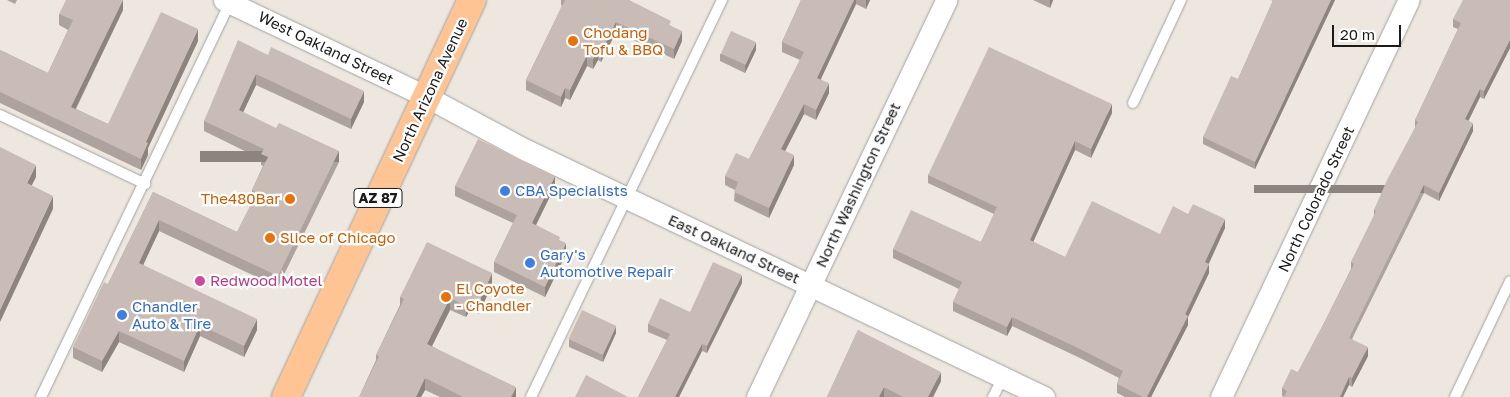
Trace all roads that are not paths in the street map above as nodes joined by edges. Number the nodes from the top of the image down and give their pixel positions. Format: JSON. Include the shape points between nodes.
{"nodes":[{"id":1,"x":472,"y":0,"type":"edge"},
{"id":2,"x":722,"y":0,"type":"edge"},
{"id":3,"x":946,"y":0,"type":"edge"},
{"id":4,"x":1181,"y":0,"type":"edge"},
{"id":5,"x":1409,"y":0,"type":"edge"},
{"id":6,"x":229,"y":1,"type":"edge"},
{"id":7,"x":427,"y":97,"type":"junction"},
{"id":8,"x":1133,"y":103,"type":"dead end"},
{"id":9,"x":0,"y":115,"type":"edge"},
{"id":10,"x":145,"y":184,"type":"junction"},
{"id":11,"x":625,"y":197,"type":"junction"},
{"id":12,"x":1510,"y":281,"type":"edge"},
{"id":13,"x":811,"y":286,"type":"junction"},
{"id":14,"x":1003,"y":377,"type":"junction"},
{"id":15,"x":41,"y":397,"type":"edge"},
{"id":16,"x":286,"y":397,"type":"edge"},
{"id":17,"x":531,"y":397,"type":"edge"},
{"id":18,"x":757,"y":397,"type":"edge"},
{"id":19,"x":993,"y":397,"type":"edge"},
{"id":20,"x":1044,"y":397,"type":"edge"},
{"id":21,"x":1221,"y":397,"type":"edge"},
{"id":22,"x":1455,"y":397,"type":"edge"}],
"edges":[{"from":1,"to":7,"type":"main road","name":"North Arizona Avenue","number":"AZ 87"},
{"from":2,"to":11,"type":"lane"},
{"from":3,"to":13,"type":"street","name":"North Washington Street"},
{"from":4,"to":8,"type":"lane"},
{"from":5,"to":21,"type":"street","name":"North Colorado Street"},
{"from":6,"to":7,"type":"street","name":"West Oakland Street"},
{"from":6,"to":10,"type":"lane"},
{"from":7,"to":11,"type":"street","name":"East Oakland Street","via":[[526,150]]},
{"from":7,"to":16,"type":"main road","name":"North Arizona Avenue","number":"AZ 87"},
{"from":9,"to":10,"type":"lane"},
{"from":10,"to":15,"type":"lane"},
{"from":11,"to":13,"type":"street","name":"East Oakland Street"},
{"from":11,"to":17,"type":"lane"},
{"from":12,"to":22,"type":"lane"},
{"from":13,"to":14,"type":"street","name":"East Oakland Street"},
{"from":13,"to":18,"type":"street","name":"North Washington Street"},
{"from":14,"to":19,"type":"lane"},
{"from":14,"to":20,"type":"street","name":"East Oakland Street"}]}
